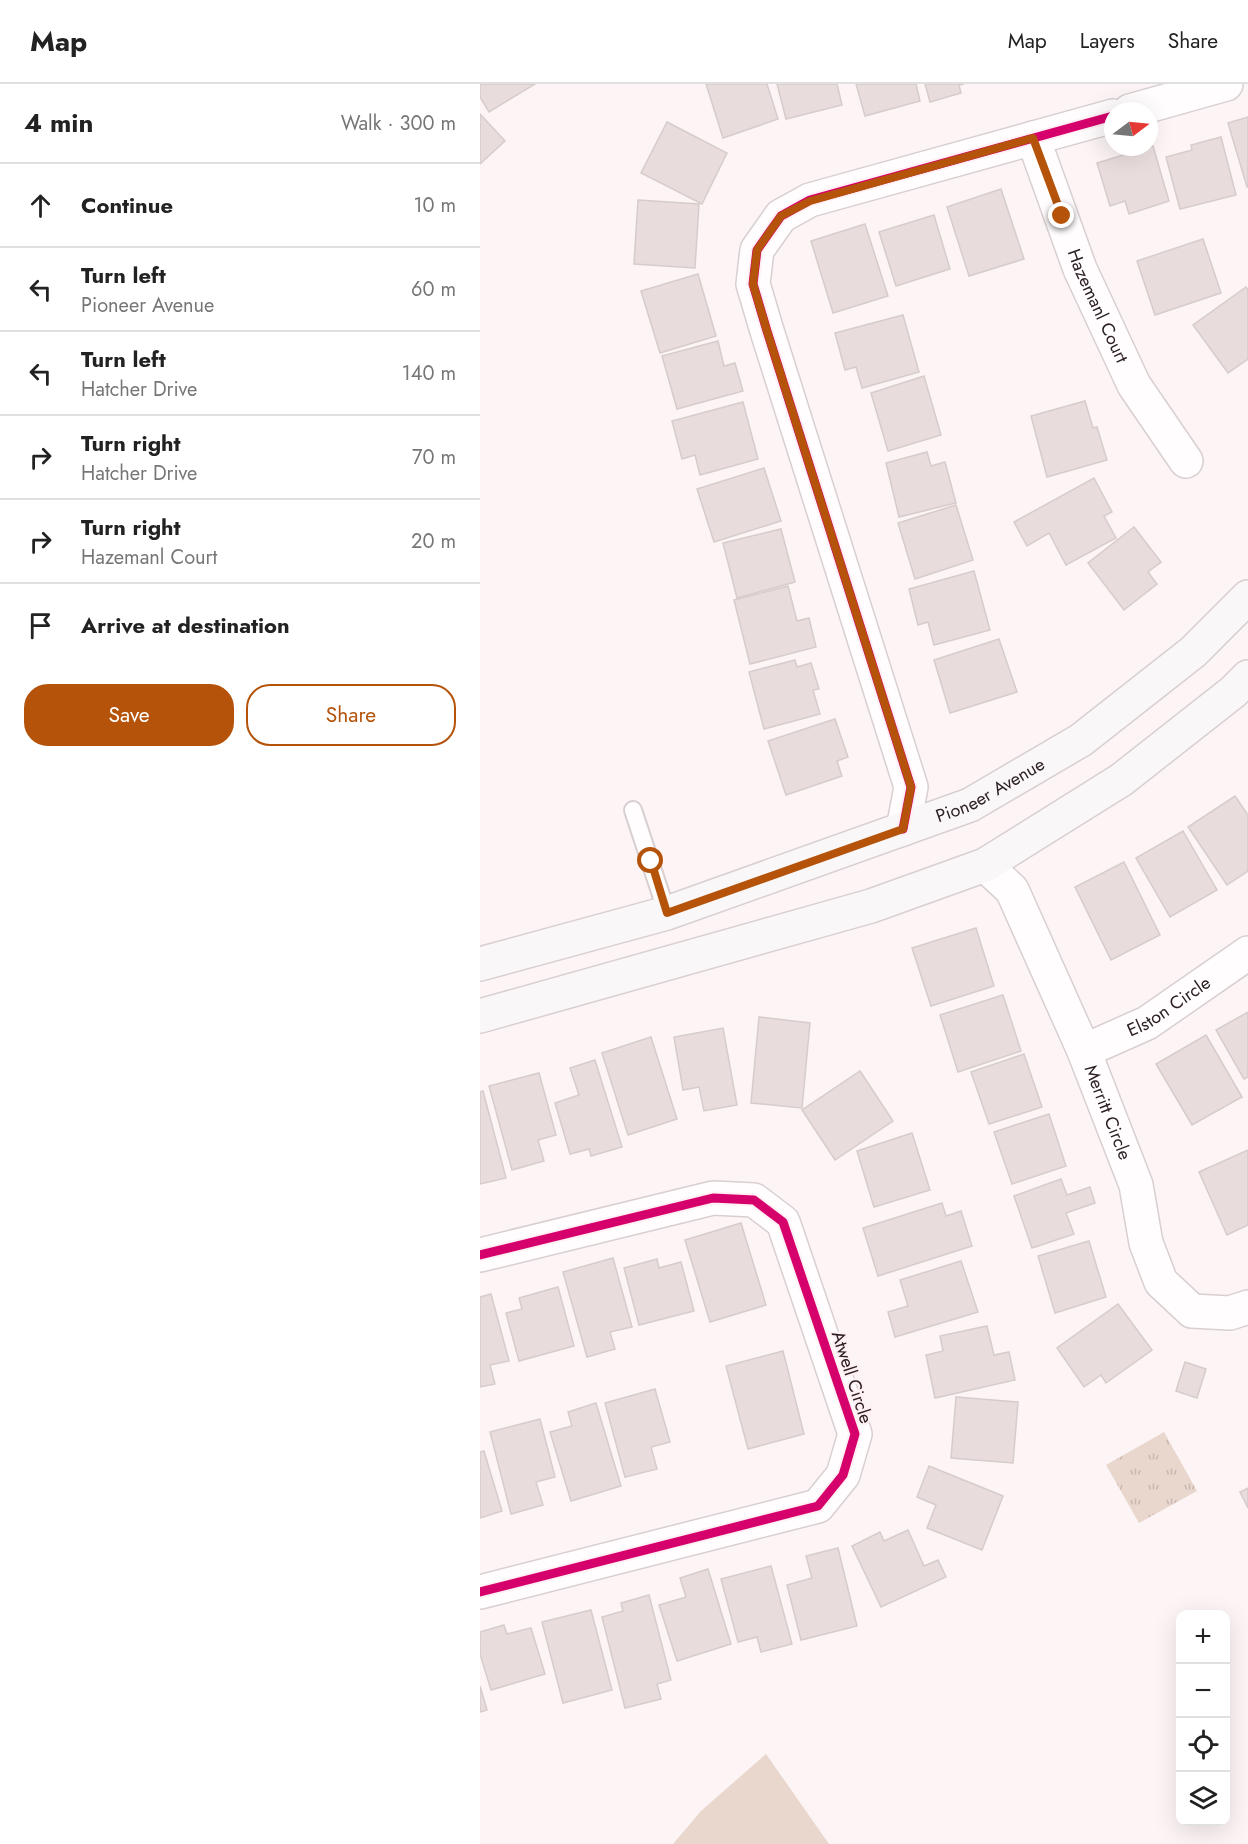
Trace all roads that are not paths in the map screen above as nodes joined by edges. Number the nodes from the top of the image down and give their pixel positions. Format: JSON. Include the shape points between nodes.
{"nodes":[{"id":1,"x":1226,"y":84,"type":"edge"},
{"id":2,"x":1158,"y":103,"type":"edge"},
{"id":3,"x":1104,"y":118,"type":"edge"},
{"id":4,"x":1033,"y":138,"type":"junction"},
{"id":5,"x":1186,"y":461,"type":"dead end"},
{"id":6,"x":1248,"y":597,"type":"edge"},
{"id":7,"x":1248,"y":676,"type":"edge"},
{"id":8,"x":633,"y":810,"type":"dead end"},
{"id":9,"x":903,"y":829,"type":"junction"},
{"id":10,"x":985,"y":865,"type":"junction"},
{"id":11,"x":667,"y":913,"type":"junction"},
{"id":12,"x":1248,"y":953,"type":"edge"},
{"id":13,"x":480,"y":964,"type":"edge"},
{"id":14,"x":480,"y":1016,"type":"edge"},
{"id":15,"x":1084,"y":1051,"type":"junction"},
{"id":16,"x":480,"y":1255,"type":"edge"},
{"id":17,"x":1248,"y":1307,"type":"edge"},
{"id":18,"x":480,"y":1592,"type":"edge"}],
"edges":[{"from":1,"to":2,"type":"street"},
{"from":3,"to":4,"type":"street"},
{"from":4,"to":5,"type":"street","name":"Hazemanl Court","via":[[1080,269],[1134,385]]},
{"from":4,"to":9,"type":"street","via":[[810,201],[781,216],[757,250],[753,284],[911,787]]},
{"from":6,"to":9,"type":"main road","name":"Pioneer Avenue","via":[[1193,652],[1081,740],[970,805]]},
{"from":7,"to":10,"type":"main road","via":[[1121,780]]},
{"from":8,"to":11,"type":"lane"},
{"from":9,"to":11,"type":"main road","name":"Pioneer Avenue"},
{"from":10,"to":14,"type":"main road","via":[[871,906]]},
{"from":10,"to":15,"type":"street","name":"Merritt Circle","via":[[1012,890]]},
{"from":11,"to":13,"type":"main road","name":"Pioneer Avenue"},
{"from":12,"to":15,"type":"street","name":"Elston Circle","via":[[1147,1023]]},
{"from":15,"to":17,"type":"street","name":"Merritt Circle","via":[[1136,1185],[1146,1243],[1161,1282],[1192,1311],[1230,1313]]},
{"from":16,"to":18,"type":"street","name":"Atwell Circle","via":[[712,1198],[754,1200],[783,1222],[855,1434],[843,1475],[818,1506]]}]}
